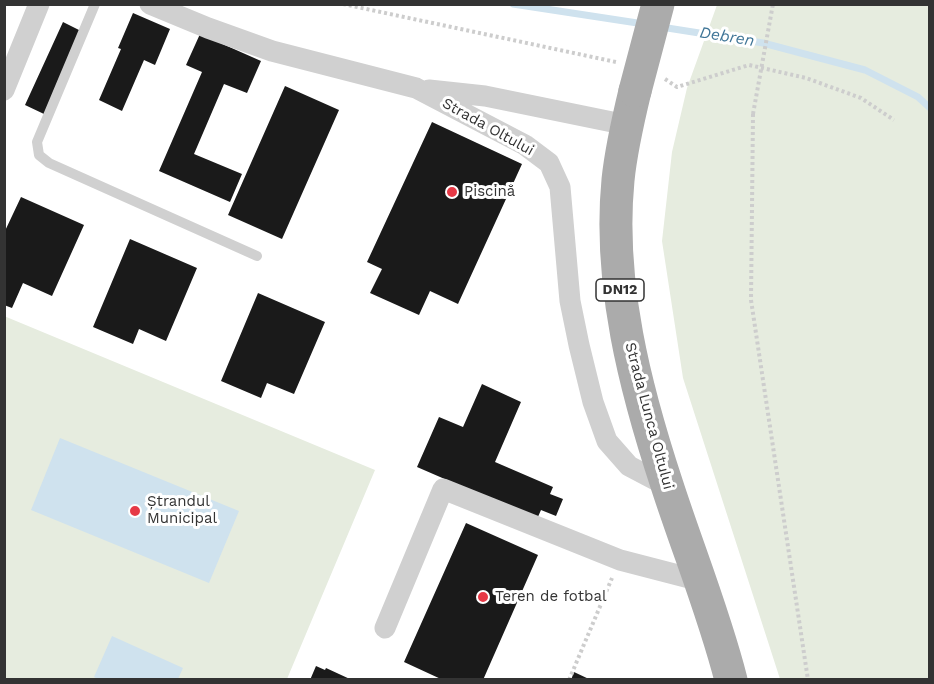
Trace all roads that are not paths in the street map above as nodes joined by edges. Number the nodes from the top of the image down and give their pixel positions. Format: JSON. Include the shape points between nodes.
{"nodes":[{"id":1,"x":39,"y":4,"type":"edge"},
{"id":2,"x":95,"y":4,"type":"edge"},
{"id":3,"x":150,"y":4,"type":"edge"},
{"id":4,"x":658,"y":4,"type":"edge"},
{"id":5,"x":416,"y":88,"type":"junction"},
{"id":6,"x":4,"y":90,"type":"edge"},
{"id":7,"x":627,"y":125,"type":"junction"},
{"id":8,"x":257,"y":256,"type":"dead end"},
{"id":9,"x":667,"y":486,"type":"junction"},
{"id":10,"x":701,"y":581,"type":"junction"},
{"id":11,"x":385,"y":628,"type":"dead end"},
{"id":12,"x":731,"y":680,"type":"edge"}],
"edges":[{"from":1,"to":6,"type":"street"},
{"from":2,"to":8,"type":"lane","via":[[37,142],[39,155],[49,163]]},
{"from":3,"to":5,"type":"street","name":"Strada Oltului","via":[[272,51]]},
{"from":4,"to":7,"type":"main road","name":"Strada Lunca Oltului","number":"DN12","bridge":true},
{"from":5,"to":7,"type":"street","via":[[485,96]]},
{"from":5,"to":9,"type":"street","name":"Strada Oltului","via":[[525,145],[549,163],[561,187],[570,301],[579,345],[607,441],[629,466]]},
{"from":7,"to":9,"type":"main road","name":"Strada Lunca Oltului","number":"DN12","via":[[618,181],[621,294],[633,368]]},
{"from":9,"to":10,"type":"main road","name":"Strada Lunca Oltului","number":"DN12"},
{"from":10,"to":11,"type":"street","via":[[620,560],[443,489]]},
{"from":10,"to":12,"type":"main road","name":"Strada Lunca Oltului","number":"DN12"}]}
